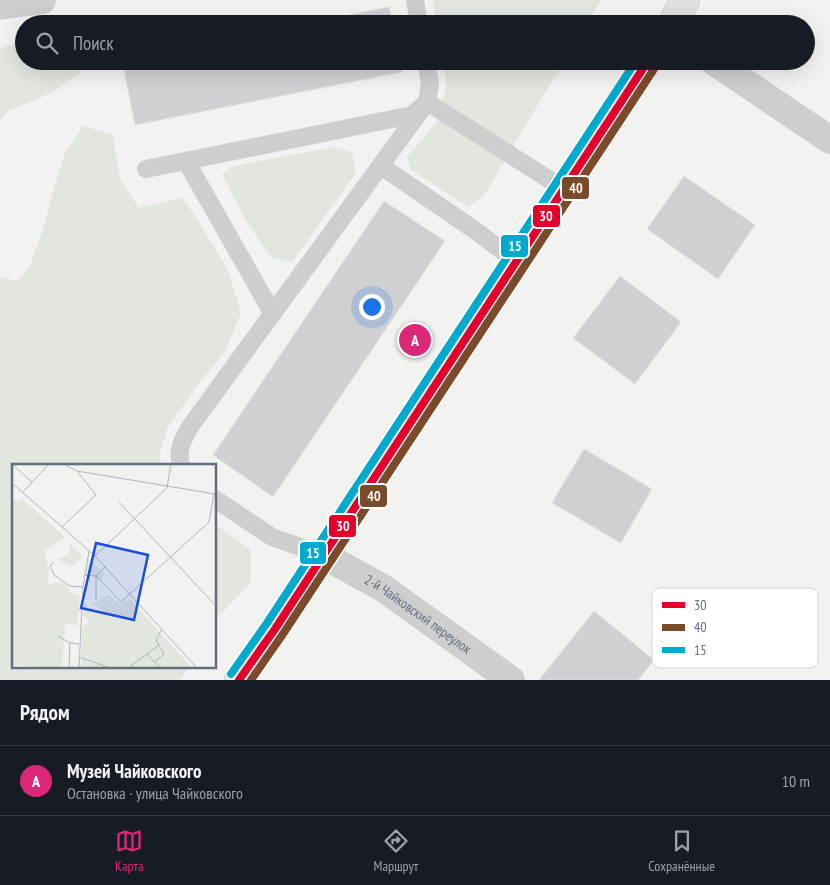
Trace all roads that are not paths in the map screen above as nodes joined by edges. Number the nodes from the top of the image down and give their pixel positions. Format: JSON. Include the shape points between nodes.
{"nodes":[{"id":1,"x":42,"y":0,"type":"edge"},
{"id":2,"x":414,"y":0,"type":"edge"},
{"id":3,"x":685,"y":0,"type":"edge"},
{"id":4,"x":0,"y":6,"type":"edge"},
{"id":5,"x":417,"y":15,"type":"edge"},
{"id":6,"x":677,"y":15,"type":"edge"},
{"id":7,"x":428,"y":70,"type":"edge"},
{"id":8,"x":642,"y":70,"type":"edge"},
{"id":9,"x":726,"y":70,"type":"edge"},
{"id":10,"x":427,"y":102,"type":"junction"},
{"id":11,"x":830,"y":140,"type":"edge"},
{"id":12,"x":186,"y":161,"type":"junction"},
{"id":13,"x":381,"y":166,"type":"junction"},
{"id":14,"x":146,"y":169,"type":"dead end"},
{"id":15,"x":564,"y":189,"type":"junction"},
{"id":16,"x":517,"y":262,"type":"junction"},
{"id":17,"x":273,"y":314,"type":"junction"},
{"id":18,"x":181,"y":464,"type":"edge"},
{"id":19,"x":216,"y":500,"type":"edge"},
{"id":20,"x":323,"y":556,"type":"junction"},
{"id":21,"x":239,"y":680,"type":"edge"},
{"id":22,"x":511,"y":680,"type":"edge"}],
"edges":[{"from":1,"to":4,"type":"street"},
{"from":2,"to":5,"type":"lane"},
{"from":3,"to":6,"type":"street"},
{"from":7,"to":10,"type":"lane","via":[[430,83]]},
{"from":8,"to":15,"type":"street"},
{"from":9,"to":11,"type":"street"},
{"from":10,"to":12,"type":"lane","via":[[412,115]]},
{"from":10,"to":13,"type":"lane"},
{"from":10,"to":15,"type":"lane"},
{"from":12,"to":14,"type":"lane"},
{"from":12,"to":17,"type":"lane"},
{"from":13,"to":16,"type":"lane"},
{"from":13,"to":17,"type":"lane"},
{"from":15,"to":16,"type":"street"},
{"from":16,"to":20,"type":"street"},
{"from":17,"to":18,"type":"lane","via":[[192,424],[181,442]]},
{"from":19,"to":20,"type":"lane","via":[[272,536]]},
{"from":20,"to":21,"type":"street"},
{"from":20,"to":22,"type":"street","name":"2-й Чайковский переулок","via":[[383,588]]}]}
